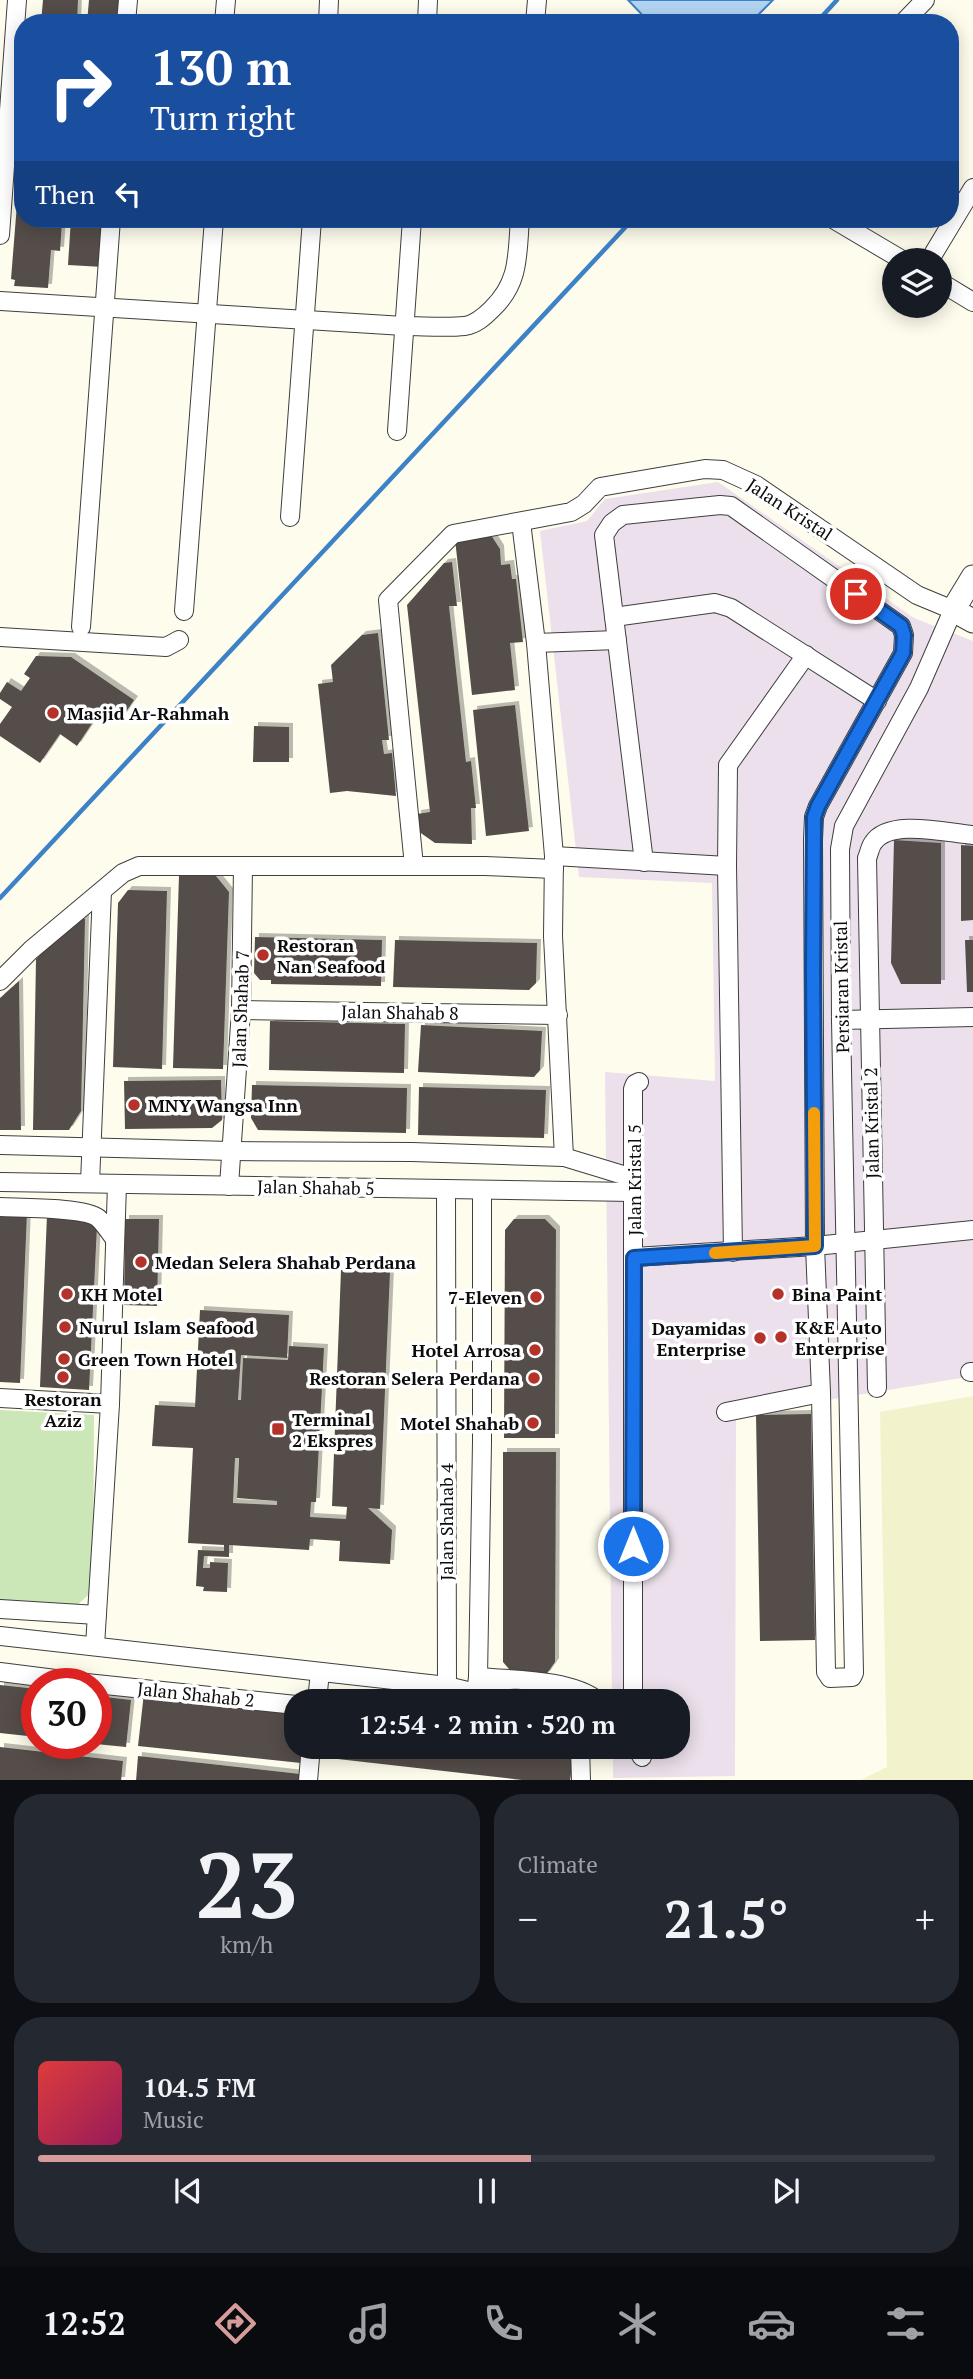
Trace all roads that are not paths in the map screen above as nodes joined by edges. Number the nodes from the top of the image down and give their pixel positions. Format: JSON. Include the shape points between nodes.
{"nodes":[{"id":1,"x":925,"y":0,"type":"edge"},
{"id":2,"x":912,"y":14,"type":"edge"},
{"id":3,"x":14,"y":41,"type":"edge"},
{"id":4,"x":973,"y":188,"type":"edge"},
{"id":5,"x":959,"y":211,"type":"edge"},
{"id":6,"x":110,"y":228,"type":"edge"},
{"id":7,"x":213,"y":228,"type":"edge"},
{"id":8,"x":311,"y":228,"type":"edge"},
{"id":9,"x":411,"y":228,"type":"edge"},
{"id":10,"x":519,"y":228,"type":"edge"},
{"id":11,"x":848,"y":228,"type":"edge"},
{"id":12,"x":949,"y":228,"type":"edge"},
{"id":13,"x":0,"y":235,"type":"edge"},
{"id":14,"x":882,"y":248,"type":"edge"},
{"id":15,"x":937,"y":248,"type":"edge"},
{"id":16,"x":952,"y":289,"type":"edge"},
{"id":17,"x":0,"y":302,"type":"edge"},
{"id":18,"x":973,"y":302,"type":"edge"},
{"id":19,"x":103,"y":308,"type":"junction"},
{"id":20,"x":207,"y":314,"type":"junction"},
{"id":21,"x":304,"y":319,"type":"junction"},
{"id":22,"x":404,"y":326,"type":"junction"},
{"id":23,"x":397,"y":431,"type":"dead end"},
{"id":24,"x":756,"y":485,"type":"junction"},
{"id":25,"x":731,"y":506,"type":"junction"},
{"id":26,"x":290,"y":517,"type":"dead end"},
{"id":27,"x":521,"y":522,"type":"junction"},
{"id":28,"x":973,"y":577,"type":"edge"},
{"id":29,"x":953,"y":610,"type":"junction"},
{"id":30,"x":184,"y":611,"type":"dead end"},
{"id":31,"x":614,"y":617,"type":"junction"},
{"id":32,"x":973,"y":621,"type":"edge"},
{"id":33,"x":81,"y":627,"type":"dead end"},
{"id":34,"x":0,"y":637,"type":"edge"},
{"id":35,"x":179,"y":640,"type":"dead end"},
{"id":36,"x":617,"y":640,"type":"junction"},
{"id":37,"x":536,"y":643,"type":"junction"},
{"id":38,"x":806,"y":655,"type":"junction"},
{"id":39,"x":877,"y":701,"type":"junction"},
{"id":40,"x":816,"y":812,"type":"junction"},
{"id":41,"x":844,"y":826,"type":"junction"},
{"id":42,"x":973,"y":835,"type":"edge"},
{"id":43,"x":644,"y":862,"type":"junction"},
{"id":44,"x":554,"y":863,"type":"junction"},
{"id":45,"x":414,"y":866,"type":"junction"},
{"id":46,"x":727,"y":866,"type":"junction"},
{"id":47,"x":243,"y":867,"type":"junction"},
{"id":48,"x":102,"y":891,"type":"junction"},
{"id":49,"x":0,"y":981,"type":"edge"},
{"id":50,"x":241,"y":1010,"type":"junction"},
{"id":51,"x":558,"y":1015,"type":"junction"},
{"id":52,"x":973,"y":1017,"type":"edge"},
{"id":53,"x":869,"y":1019,"type":"junction"},
{"id":54,"x":841,"y":1020,"type":"junction"},
{"id":55,"x":639,"y":1083,"type":"dead end"},
{"id":56,"x":0,"y":1145,"type":"edge"},
{"id":57,"x":92,"y":1147,"type":"junction"},
{"id":58,"x":231,"y":1151,"type":"junction"},
{"id":59,"x":564,"y":1157,"type":"junction"},
{"id":60,"x":0,"y":1182,"type":"edge"},
{"id":61,"x":90,"y":1183,"type":"junction"},
{"id":62,"x":117,"y":1184,"type":"junction"},
{"id":63,"x":633,"y":1185,"type":"junction"},
{"id":64,"x":229,"y":1186,"type":"junction"},
{"id":65,"x":446,"y":1189,"type":"junction"},
{"id":66,"x":482,"y":1189,"type":"junction"},
{"id":67,"x":0,"y":1207,"type":"edge"},
{"id":68,"x":973,"y":1230,"type":"edge"},
{"id":69,"x":115,"y":1239,"type":"junction"},
{"id":70,"x":874,"y":1240,"type":"junction"},
{"id":71,"x":846,"y":1242,"type":"junction"},
{"id":72,"x":815,"y":1246,"type":"junction"},
{"id":73,"x":733,"y":1252,"type":"junction"},
{"id":74,"x":634,"y":1258,"type":"junction"},
{"id":75,"x":877,"y":1388,"type":"dead end"},
{"id":76,"x":821,"y":1394,"type":"junction"},
{"id":77,"x":0,"y":1398,"type":"edge"},
{"id":78,"x":110,"y":1405,"type":"junction"},
{"id":79,"x":726,"y":1412,"type":"dead end"},
{"id":80,"x":0,"y":1609,"type":"edge"},
{"id":81,"x":97,"y":1615,"type":"junction"},
{"id":82,"x":0,"y":1636,"type":"edge"},
{"id":83,"x":95,"y":1646,"type":"junction"},
{"id":84,"x":0,"y":1672,"type":"edge"},
{"id":85,"x":320,"y":1672,"type":"junction"},
{"id":86,"x":21,"y":1675,"type":"edge"},
{"id":87,"x":477,"y":1685,"type":"junction"},
{"id":88,"x":112,"y":1686,"type":"edge"},
{"id":89,"x":447,"y":1686,"type":"junction"},
{"id":90,"x":318,"y":1689,"type":"edge"},
{"id":91,"x":493,"y":1689,"type":"edge"},
{"id":92,"x":574,"y":1689,"type":"edge"},
{"id":93,"x":633,"y":1689,"type":"edge"},
{"id":94,"x":284,"y":1704,"type":"edge"},
{"id":95,"x":309,"y":1759,"type":"edge"},
{"id":96,"x":580,"y":1759,"type":"edge"},
{"id":97,"x":307,"y":1780,"type":"edge"},
{"id":98,"x":581,"y":1780,"type":"edge"}],
"edges":[{"from":1,"to":2,"type":"street"},
{"from":3,"to":13,"type":"street"},
{"from":4,"to":5,"type":"street"},
{"from":6,"to":19,"type":"street"},
{"from":7,"to":20,"type":"street"},
{"from":8,"to":21,"type":"street"},
{"from":9,"to":22,"type":"street"},
{"from":10,"to":22,"type":"street","via":[[511,286],[482,319],[467,326]]},
{"from":11,"to":14,"type":"street"},
{"from":12,"to":15,"type":"street"},
{"from":16,"to":18,"type":"street"},
{"from":17,"to":19,"type":"street"},
{"from":19,"to":20,"type":"street"},
{"from":19,"to":33,"type":"street"},
{"from":20,"to":21,"type":"street"},
{"from":20,"to":30,"type":"street"},
{"from":21,"to":22,"type":"street"},
{"from":21,"to":26,"type":"street"},
{"from":22,"to":23,"type":"street"},
{"from":24,"to":25,"type":"street"},
{"from":24,"to":27,"type":"street","name":"Jalan Kristal","via":[[723,470],[705,469],[600,487],[577,509]]},
{"from":24,"to":29,"type":"street","name":"Jalan Kristal","via":[[917,595]]},
{"from":25,"to":31,"type":"street","name":"Jalan Kristal","via":[[623,515],[612,523],[604,535]]},
{"from":25,"to":39,"type":"street","name":"Jalan Kristal","via":[[901,626],[903,653]]},
{"from":27,"to":37,"type":"street"},
{"from":27,"to":45,"type":"street","via":[[453,534],[388,600]]},
{"from":28,"to":29,"type":"street"},
{"from":29,"to":32,"type":"street"},
{"from":29,"to":41,"type":"street","name":"Persiaran Kristal","via":[[919,688]]},
{"from":31,"to":36,"type":"street"},
{"from":31,"to":38,"type":"street","via":[[715,603],[731,608]]},
{"from":34,"to":35,"type":"street","via":[[166,647]]},
{"from":36,"to":37,"type":"street"},
{"from":36,"to":43,"type":"street"},
{"from":37,"to":44,"type":"street"},
{"from":38,"to":39,"type":"street"},
{"from":38,"to":46,"type":"street","via":[[728,765]]},
{"from":39,"to":40,"type":"street","name":"Jalan Kristal"},
{"from":40,"to":41,"type":"street"},
{"from":40,"to":72,"type":"street"},
{"from":41,"to":54,"type":"street","name":"Persiaran Kristal","via":[[840,849]]},
{"from":42,"to":53,"type":"street","name":"Jalan Kristal 2","via":[[899,828],[873,841],[867,858]]},
{"from":43,"to":44,"type":"street"},
{"from":43,"to":46,"type":"street"},
{"from":44,"to":45,"type":"street"},
{"from":44,"to":51,"type":"street"},
{"from":45,"to":47,"type":"street"},
{"from":46,"to":73,"type":"street"},
{"from":47,"to":48,"type":"street","via":[[139,866]]},
{"from":47,"to":50,"type":"street","name":"Jalan Shahab 7"},
{"from":48,"to":49,"type":"street"},
{"from":48,"to":57,"type":"street"},
{"from":50,"to":51,"type":"street","name":"Jalan Shahab 8"},
{"from":50,"to":58,"type":"street","name":"Jalan Shahab 7"},
{"from":51,"to":59,"type":"street"},
{"from":52,"to":53,"type":"street"},
{"from":53,"to":54,"type":"street"},
{"from":53,"to":70,"type":"street","name":"Jalan Kristal 2"},
{"from":54,"to":71,"type":"street","name":"Persiaran Kristal"},
{"from":55,"to":63,"type":"street","name":"Jalan Kristal 5","via":[[633,1089]]},
{"from":56,"to":57,"type":"street"},
{"from":57,"to":58,"type":"street"},
{"from":57,"to":61,"type":"street"},
{"from":58,"to":59,"type":"street"},
{"from":58,"to":64,"type":"street","name":"Jalan Shahab 7"},
{"from":59,"to":63,"type":"street"},
{"from":60,"to":61,"type":"street","name":"Jalan Shahab 5"},
{"from":61,"to":62,"type":"street","name":"Jalan Shahab 5"},
{"from":62,"to":64,"type":"street","name":"Jalan Shahab 5"},
{"from":62,"to":69,"type":"street"},
{"from":63,"to":66,"type":"street","name":"Jalan Shahab 5"},
{"from":63,"to":74,"type":"street","name":"Jalan Kristal 5"},
{"from":64,"to":65,"type":"street","name":"Jalan Shahab 5"},
{"from":65,"to":66,"type":"street","name":"Jalan Shahab 5"},
{"from":65,"to":89,"type":"street","name":"Jalan Shahab 4"},
{"from":66,"to":87,"type":"street"},
{"from":67,"to":69,"type":"street","via":[[88,1214],[97,1217]]},
{"from":68,"to":70,"type":"street"},
{"from":69,"to":78,"type":"street"},
{"from":70,"to":71,"type":"street"},
{"from":70,"to":75,"type":"street","name":"Jalan Kristal 2"},
{"from":71,"to":72,"type":"street"},
{"from":71,"to":76,"type":"street","name":"Persiaran Kristal","via":[[852,1677],[830,1678],[826,1672]]},
{"from":72,"to":73,"type":"street"},
{"from":72,"to":76,"type":"street"},
{"from":73,"to":74,"type":"street"},
{"from":74,"to":93,"type":"street","name":"Jalan Kristal 5"},
{"from":76,"to":79,"type":"street"},
{"from":77,"to":78,"type":"street"},
{"from":78,"to":81,"type":"street"},
{"from":80,"to":81,"type":"street"},
{"from":81,"to":83,"type":"street"},
{"from":82,"to":83,"type":"street"},
{"from":83,"to":85,"type":"street"},
{"from":84,"to":86,"type":"street","name":"Jalan Shahab 2"},
{"from":85,"to":89,"type":"street"},
{"from":85,"to":90,"type":"street"},
{"from":87,"to":89,"type":"street"},
{"from":87,"to":91,"type":"street"},
{"from":87,"to":92,"type":"street"},
{"from":88,"to":94,"type":"street","name":"Jalan Shahab 2"},
{"from":95,"to":97,"type":"street"},
{"from":96,"to":98,"type":"street"}]}
